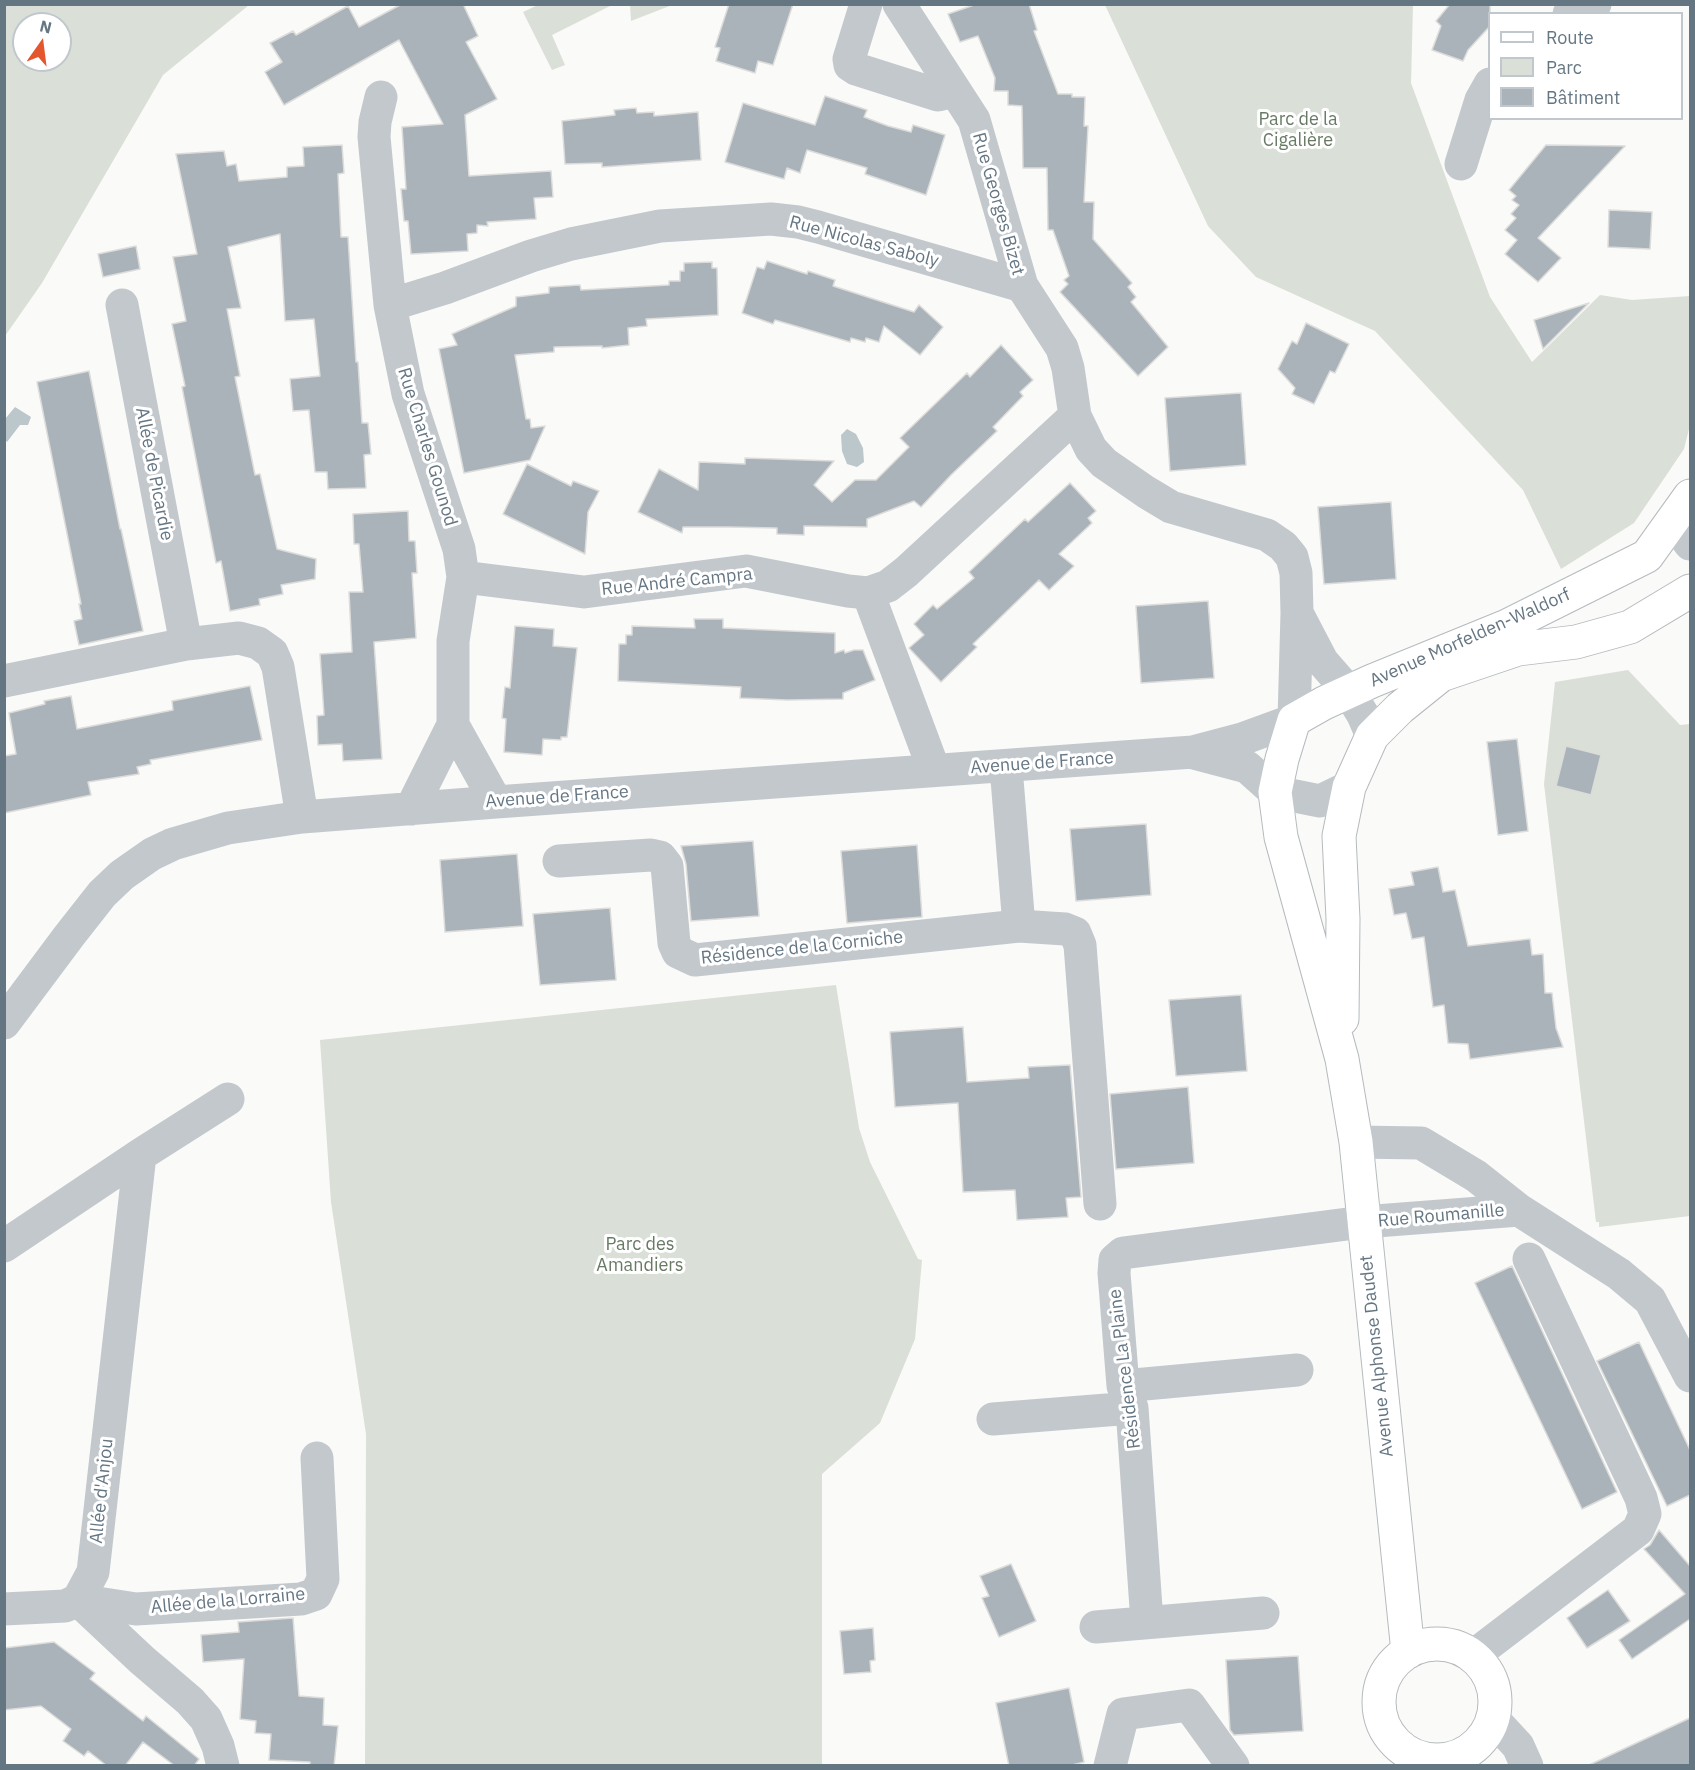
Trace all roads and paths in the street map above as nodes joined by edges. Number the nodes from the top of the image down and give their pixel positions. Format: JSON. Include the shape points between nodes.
{"nodes":[{"id":1,"x":866,"y":4,"type":"edge"},
{"id":2,"x":899,"y":4,"type":"edge"},
{"id":3,"x":1595,"y":4,"type":"edge"},
{"id":4,"x":1574,"y":12,"type":"edge"},
{"id":5,"x":1488,"y":88,"type":"edge"},
{"id":6,"x":955,"y":91,"type":"junction"},
{"id":7,"x":381,"y":97,"type":"dead end"},
{"id":8,"x":1461,"y":164,"type":"dead end"},
{"id":9,"x":1022,"y":286,"type":"junction"},
{"id":10,"x":122,"y":305,"type":"dead end"},
{"id":11,"x":390,"y":305,"type":"junction"},
{"id":12,"x":1075,"y":416,"type":"junction"},
{"id":13,"x":1684,"y":520,"type":"edge"},
{"id":14,"x":463,"y":576,"type":"junction"},
{"id":15,"x":1690,"y":591,"type":"edge"},
{"id":16,"x":868,"y":593,"type":"junction"},
{"id":17,"x":1297,"y":613,"type":"junction"},
{"id":18,"x":186,"y":644,"type":"junction"},
{"id":19,"x":4,"y":681,"type":"edge"},
{"id":20,"x":1349,"y":692,"type":"junction"},
{"id":21,"x":1294,"y":720,"type":"junction"},
{"id":22,"x":453,"y":725,"type":"junction"},
{"id":23,"x":1372,"y":736,"type":"junction"},
{"id":24,"x":1192,"y":752,"type":"junction"},
{"id":25,"x":1006,"y":767,"type":"junction"},
{"id":26,"x":934,"y":770,"type":"junction"},
{"id":27,"x":1349,"y":787,"type":"junction"},
{"id":28,"x":1275,"y":792,"type":"junction"},
{"id":29,"x":496,"y":802,"type":"junction"},
{"id":30,"x":411,"y":809,"type":"junction"},
{"id":31,"x":302,"y":817,"type":"junction"},
{"id":32,"x":559,"y":861,"type":"dead end"},
{"id":33,"x":1019,"y":926,"type":"junction"},
{"id":34,"x":4,"y":1023,"type":"edge"},
{"id":35,"x":1342,"y":1059,"type":"junction"},
{"id":36,"x":228,"y":1099,"type":"dead end"},
{"id":37,"x":1356,"y":1142,"type":"junction"},
{"id":38,"x":140,"y":1155,"type":"junction"},
{"id":39,"x":1100,"y":1204,"type":"dead end"},
{"id":40,"x":1519,"y":1210,"type":"junction"},
{"id":41,"x":1363,"y":1222,"type":"junction"},
{"id":42,"x":4,"y":1246,"type":"edge"},
{"id":43,"x":1529,"y":1259,"type":"dead end"},
{"id":44,"x":1297,"y":1370,"type":"dead end"},
{"id":45,"x":1690,"y":1376,"type":"edge"},
{"id":46,"x":1127,"y":1397,"type":"junction"},
{"id":47,"x":993,"y":1419,"type":"dead end"},
{"id":48,"x":317,"y":1458,"type":"dead end"},
{"id":49,"x":78,"y":1600,"type":"junction"},
{"id":50,"x":4,"y":1609,"type":"edge"},
{"id":51,"x":1263,"y":1613,"type":"dead end"},
{"id":52,"x":1147,"y":1622,"type":"junction"},
{"id":53,"x":1096,"y":1627,"type":"dead end"},
{"id":54,"x":1408,"y":1652,"type":"junction"},
{"id":55,"x":1473,"y":1656,"type":"junction"},
{"id":56,"x":1493,"y":1719,"type":"junction"},
{"id":57,"x":1416,"y":1761,"type":"edge"},
{"id":58,"x":223,"y":1766,"type":"edge"},
{"id":59,"x":1110,"y":1766,"type":"edge"},
{"id":60,"x":1233,"y":1766,"type":"edge"},
{"id":61,"x":1527,"y":1766,"type":"edge"}],
"edges":[{"from":1,"to":6,"type":"street","via":[[850,65],[938,95]]},
{"from":2,"to":6,"type":"street","name":"Rue Georges Bizet"},
{"from":3,"to":4,"type":"street"},
{"from":5,"to":8,"type":"street"},
{"from":6,"to":9,"type":"street","name":"Rue Georges Bizet","via":[[974,120]]},
{"from":7,"to":11,"type":"street","name":"Rue Charles Gounod","via":[[374,137]]},
{"from":9,"to":11,"type":"street","name":"Rue Nicolas Saboly","via":[[818,227],[771,219],[660,226],[571,244]]},
{"from":9,"to":12,"type":"street","name":"Rue Georges Bizet","via":[[1062,348]]},
{"from":10,"to":18,"type":"street","name":"Allée de Picardie"},
{"from":11,"to":14,"type":"street","name":"Rue Charles Gounod","via":[[408,394],[459,549]]},
{"from":12,"to":16,"type":"street","via":[[906,572],[888,586]]},
{"from":12,"to":17,"type":"street","name":"Rue Georges Bizet","via":[[1091,449],[1104,463],[1146,492],[1170,507],[1267,535],[1282,546],[1292,557],[1296,573]]},
{"from":13,"to":20,"type":"main road","name":"Avenue Morfelden-Waldorf","via":[[1647,556],[1507,626]]},
{"from":14,"to":16,"type":"street","name":"Rue André Campra","via":[[584,592],[746,571]]},
{"from":14,"to":22,"type":"street","name":"Rue Charles Gounod","via":[[453,640]]},
{"from":15,"to":23,"type":"main road","name":"Avenue Morfelden-Waldorf","via":[[1630,627],[1576,642],[1518,649],[1441,675]]},
{"from":16,"to":26,"type":"street"},
{"from":17,"to":20,"type":"street","via":[[1322,661]]},
{"from":17,"to":21,"type":"street","name":"Rue Georges Bizet"},
{"from":18,"to":19,"type":"street"},
{"from":18,"to":31,"type":"street","via":[[239,638],[258,643],[272,653],[278,667]]},
{"from":20,"to":21,"type":"main road","name":"Avenue Morfelden-Waldorf"},
{"from":20,"to":23,"type":"street"},
{"from":21,"to":24,"type":"street","name":"Avenue de France"},
{"from":21,"to":28,"type":"main road"},
{"from":22,"to":29,"type":"street","name":"Rue Charles Gounod"},
{"from":22,"to":30,"type":"street","name":"Rue Charles Gounod"},
{"from":23,"to":27,"type":"main road","name":"Avenue Morfelden-Waldorf"},
{"from":24,"to":25,"type":"street","name":"Avenue de France"},
{"from":24,"to":28,"type":"street","name":"Avenue de France","via":[[1247,767]]},
{"from":25,"to":26,"type":"street","name":"Avenue de France"},
{"from":25,"to":33,"type":"street"},
{"from":26,"to":29,"type":"street","name":"Avenue de France"},
{"from":27,"to":28,"type":"street","via":[[1320,801]]},
{"from":27,"to":35,"type":"main road","name":"Avenue Alphonse Daudet","via":[[1339,836]]},
{"from":28,"to":35,"type":"main road","name":"Avenue Alphonse Daudet","via":[[1281,837]]},
{"from":29,"to":30,"type":"street","name":"Avenue de France"},
{"from":30,"to":31,"type":"street","name":"Avenue de France"},
{"from":31,"to":34,"type":"street","name":"Avenue de France","via":[[228,828],[152,854],[102,894]]},
{"from":32,"to":33,"type":"street","name":"Résidence de la Corniche","via":[[660,857],[667,866],[674,943],[678,952],[695,960]]},
{"from":33,"to":39,"type":"street","name":"Résidence de la Corniche","via":[[1065,929],[1074,933],[1080,945]]},
{"from":35,"to":37,"type":"main road","name":"Avenue Alphonse Daudet"},
{"from":36,"to":38,"type":"street"},
{"from":37,"to":40,"type":"street","name":"Rue Roumanille","via":[[1421,1143],[1476,1176]]},
{"from":37,"to":41,"type":"main road","name":"Avenue Alphonse Daudet"},
{"from":38,"to":42,"type":"street"},
{"from":38,"to":49,"type":"street","name":"Allée d'Anjou","via":[[93,1572]]},
{"from":40,"to":41,"type":"street","name":"Rue Roumanille"},
{"from":40,"to":45,"type":"street","name":"Rue Roumanille","via":[[1619,1274],[1650,1300]]},
{"from":41,"to":46,"type":"street","name":"Résidence La Plaine","via":[[1124,1253],[1115,1260],[1114,1273]]},
{"from":41,"to":54,"type":"main road","name":"Avenue Alphonse Daudet"},
{"from":43,"to":55,"type":"street","via":[[1645,1514],[1638,1530]]},
{"from":44,"to":46,"type":"street"},
{"from":46,"to":47,"type":"street"},
{"from":46,"to":52,"type":"street","name":"Résidence La Plaine"},
{"from":48,"to":49,"type":"street","name":"Allée de la Lorraine","via":[[323,1579],[316,1594],[301,1599],[136,1609]]},
{"from":49,"to":50,"type":"street","name":"Allée de la Lorraine","via":[[65,1606]]},
{"from":49,"to":58,"type":"street","via":[[206,1719]]},
{"from":51,"to":52,"type":"street"},
{"from":52,"to":53,"type":"street"},
{"from":54,"to":55,"type":"main road","via":[[1441,1644],[1458,1647]]},
{"from":54,"to":57,"type":"main road","via":[[1386,1675],[1379,1707],[1391,1737]]},
{"from":55,"to":56,"type":"main road","via":[[1493,1685]]},
{"from":56,"to":57,"type":"main road","via":[[1485,1736],[1471,1749],[1454,1758]]},
{"from":56,"to":61,"type":"street","via":[[1518,1746]]},
{"from":59,"to":60,"type":"street","via":[[1124,1713],[1189,1705]]}]}
